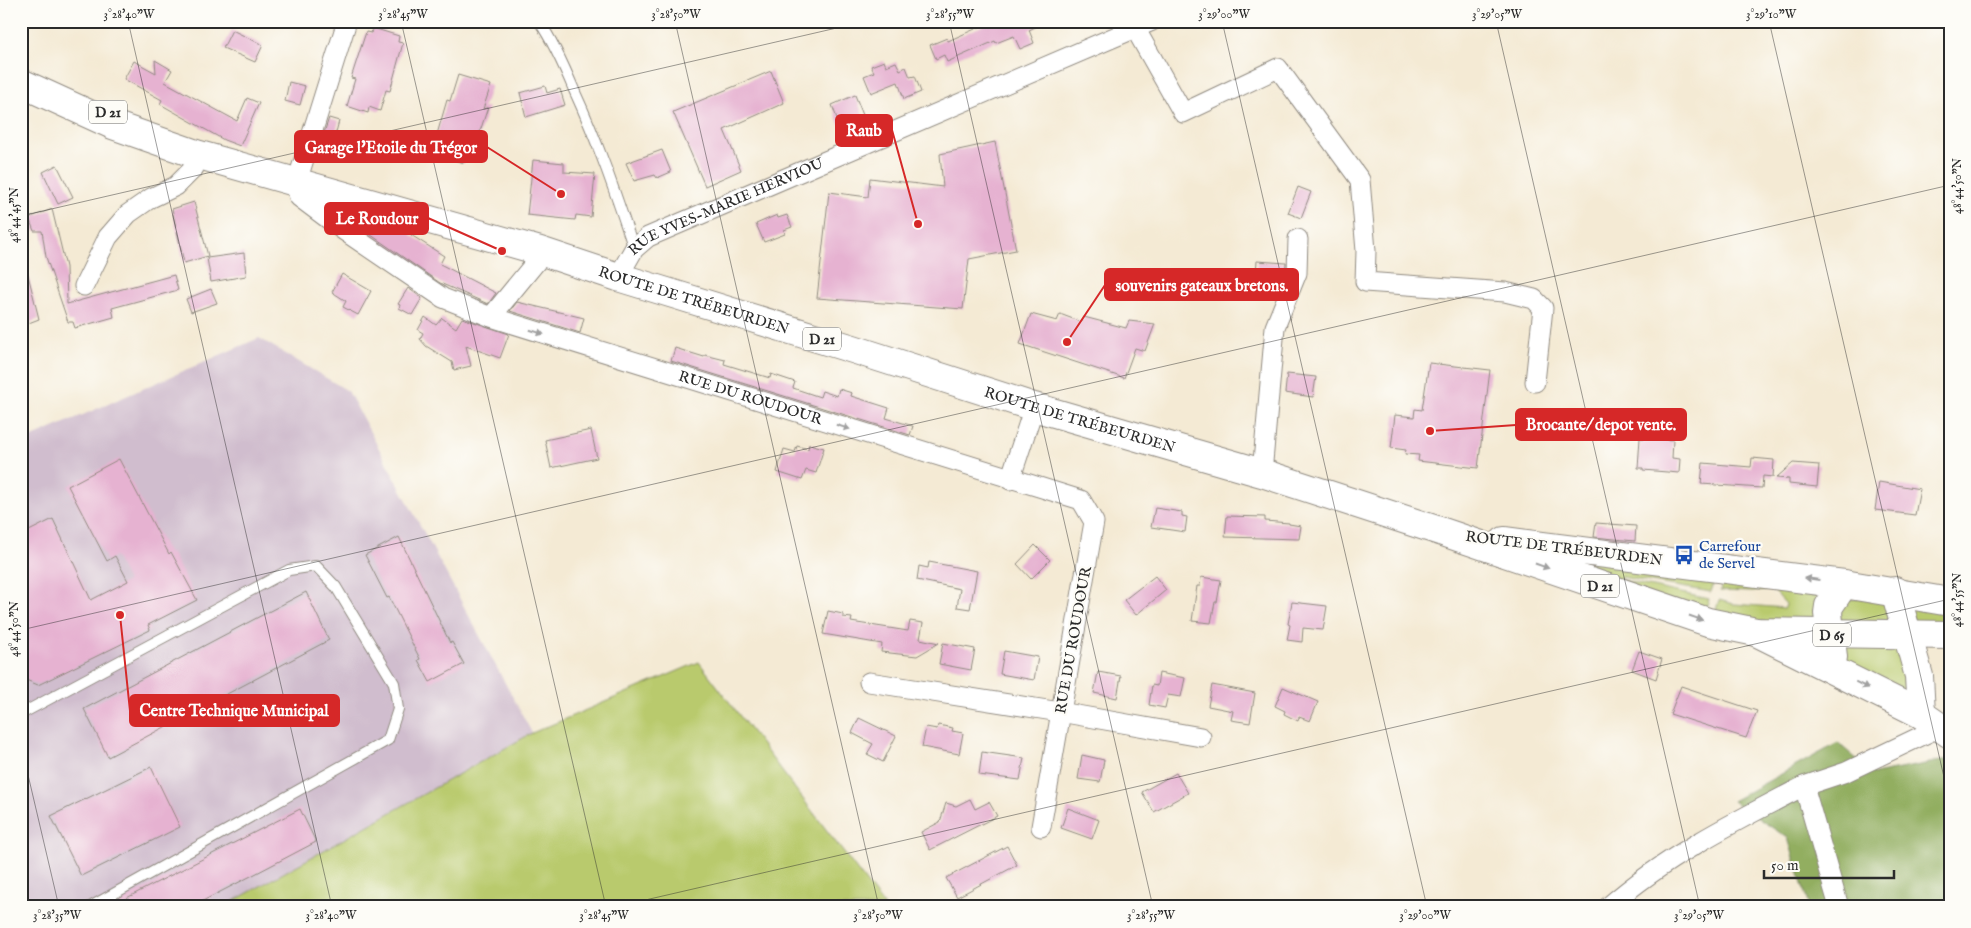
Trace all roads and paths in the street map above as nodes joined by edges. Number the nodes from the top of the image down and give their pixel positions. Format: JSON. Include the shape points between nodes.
{"nodes":[{"id":1,"x":347,"y":21,"type":"edge"},
{"id":2,"x":539,"y":21,"type":"edge"},
{"id":3,"x":1152,"y":21,"type":"edge"},
{"id":4,"x":1132,"y":25,"type":"edge"},
{"id":5,"x":21,"y":70,"type":"edge"},
{"id":6,"x":21,"y":83,"type":"edge"},
{"id":7,"x":196,"y":154,"type":"junction"},
{"id":8,"x":294,"y":181,"type":"junction"},
{"id":9,"x":1298,"y":239,"type":"dead end"},
{"id":10,"x":634,"y":249,"type":"junction"},
{"id":11,"x":540,"y":250,"type":"junction"},
{"id":12,"x":618,"y":277,"type":"junction"},
{"id":13,"x":84,"y":286,"type":"dead end"},
{"id":14,"x":491,"y":317,"type":"junction"},
{"id":15,"x":1535,"y":382,"type":"dead end"},
{"id":16,"x":1034,"y":407,"type":"junction"},
{"id":17,"x":1262,"y":473,"type":"junction"},
{"id":18,"x":1010,"y":480,"type":"junction"},
{"id":19,"x":1446,"y":533,"type":"junction"},
{"id":20,"x":1844,"y":584,"type":"junction"},
{"id":21,"x":1895,"y":591,"type":"junction"},
{"id":22,"x":1946,"y":598,"type":"edge"},
{"id":23,"x":1756,"y":632,"type":"junction"},
{"id":24,"x":1907,"y":634,"type":"junction"},
{"id":25,"x":1830,"y":635,"type":"junction"},
{"id":26,"x":1947,"y":635,"type":"edge"},
{"id":27,"x":1834,"y":671,"type":"junction"},
{"id":28,"x":1919,"y":676,"type":"junction"},
{"id":29,"x":869,"y":682,"type":"dead end"},
{"id":30,"x":1060,"y":712,"type":"junction"},
{"id":31,"x":21,"y":714,"type":"edge"},
{"id":32,"x":1937,"y":725,"type":"edge"},
{"id":33,"x":1201,"y":737,"type":"dead end"},
{"id":34,"x":1804,"y":786,"type":"junction"},
{"id":35,"x":1041,"y":827,"type":"dead end"},
{"id":36,"x":90,"y":907,"type":"edge"},
{"id":37,"x":1608,"y":907,"type":"edge"},
{"id":38,"x":1839,"y":907,"type":"edge"}],
"edges":[{"from":1,"to":8,"type":"street","via":[[300,172]]},
{"from":2,"to":10,"type":"lane","via":[[553,42],[582,107]]},
{"from":3,"to":4,"type":"street","name":"RUE YVES-MARIE HERVIOU"},
{"from":4,"to":10,"type":"street","name":"RUE YVES-MARIE HERVIOU","via":[[648,237]]},
{"from":4,"to":15,"type":"street","via":[[1183,113],[1278,68],[1360,180],[1366,251],[1365,282],[1506,292],[1534,299],[1543,308]]},
{"from":5,"to":7,"type":"main road","name":"ROUTE DE TRÉBEURDEN","number":"D 21"},
{"from":6,"to":7,"type":"main road","name":"ROUTE DE TRÉBEURDEN","number":"D 21","via":[[113,125]]},
{"from":7,"to":8,"type":"main road","name":"ROUTE DE TRÉBEURDEN","number":"D 21"},
{"from":7,"to":13,"type":"street","via":[[194,168],[176,186],[128,214],[108,236]]},
{"from":8,"to":11,"type":"main road","name":"ROUTE DE TRÉBEURDEN","number":"D 21"},
{"from":8,"to":14,"type":"street","name":"RUE DU ROUDOUR","via":[[299,197],[343,230],[443,298]]},
{"from":9,"to":17,"type":"street","via":[[1297,273],[1275,327]]},
{"from":10,"to":12,"type":"street","name":"RUE YVES-MARIE HERVIOU"},
{"from":11,"to":12,"type":"main road","name":"ROUTE DE TRÉBEURDEN","number":"D 21"},
{"from":11,"to":14,"type":"street","via":[[536,262]]},
{"from":12,"to":16,"type":"main road","name":"ROUTE DE TRÉBEURDEN","number":"D 21"},
{"from":14,"to":18,"type":"street","name":"RUE DU ROUDOUR","one_way":true},
{"from":16,"to":17,"type":"main road","name":"ROUTE DE TRÉBEURDEN","number":"D 21"},
{"from":16,"to":18,"type":"street"},
{"from":17,"to":19,"type":"main road","name":"ROUTE DE TRÉBEURDEN","number":"D 21"},
{"from":18,"to":30,"type":"street","name":"RUE DU ROUDOUR","via":[[1082,500],[1094,522]]},
{"from":20,"to":19,"type":"main road","name":"ROUTE DE TRÉBEURDEN","one_way":true},
{"from":19,"to":23,"type":"main road","name":"ROUTE DE TRÉBEURDEN","number":"D 21","one_way":true,"via":[[1708,622]]},
{"from":20,"to":21,"type":"main road","name":"ROUTE DE TRÉBEURDEN"},
{"from":20,"to":25,"type":"main road","via":[[1829,606]]},
{"from":21,"to":22,"type":"main road","name":"ROUTE DE TRÉBEURDEN"},
{"from":21,"to":24,"type":"main road"},
{"from":23,"to":25,"type":"main road","name":"ROUTE DE TRÉBEURDEN","number":"D 65"},
{"from":23,"to":27,"type":"main road","number":"D 21"},
{"from":24,"to":25,"type":"main road","name":"ROUTE DE TRÉBEURDEN","number":"D 65"},
{"from":24,"to":26,"type":"main road","name":"ROUTE DE TRÉBEURDEN","number":"D 65"},
{"from":24,"to":28,"type":"main road"},
{"from":25,"to":27,"type":"main road"},
{"from":26,"to":28,"type":"main road"},
{"from":27,"to":32,"type":"main road","number":"D 21","one_way":true},
{"from":28,"to":32,"type":"main road"},
{"from":29,"to":30,"type":"street"},
{"from":30,"to":33,"type":"street"},
{"from":30,"to":35,"type":"street","name":"RUE DU ROUDOUR"},
{"from":31,"to":36,"type":"lane","via":[[289,570],[316,566],[336,588],[394,683],[398,709],[388,740]]},
{"from":32,"to":34,"type":"street","via":[[1899,748],[1846,772]]},
{"from":34,"to":37,"type":"street","via":[[1710,835],[1624,892]]},
{"from":34,"to":38,"type":"street"}]}
